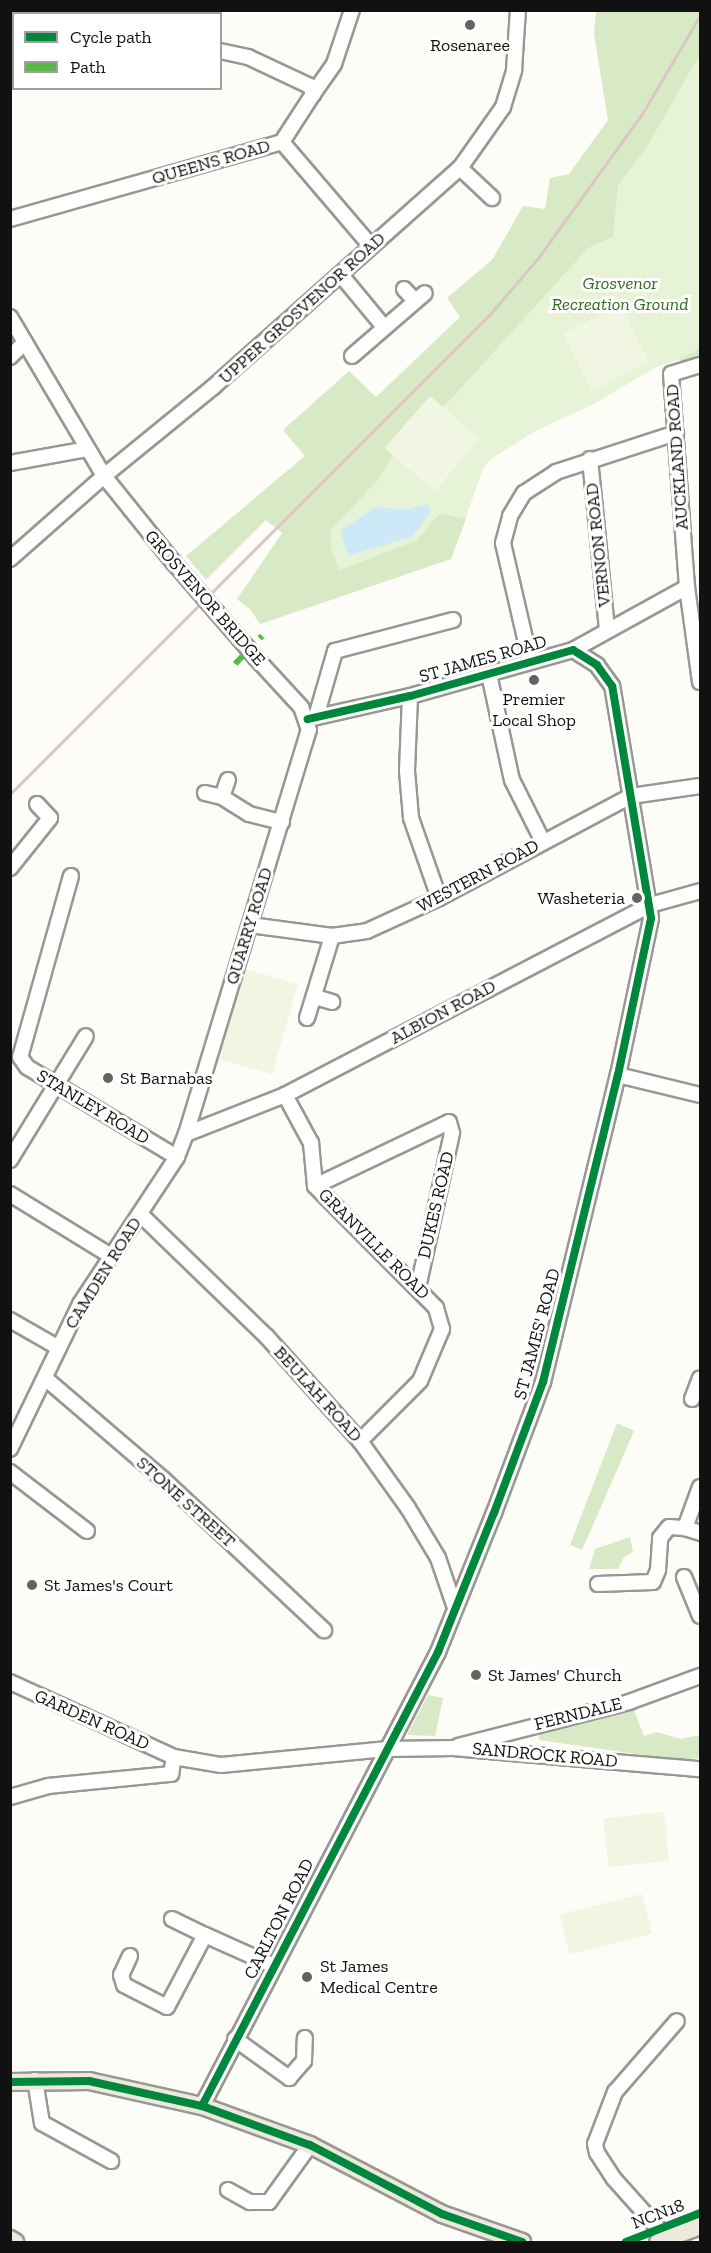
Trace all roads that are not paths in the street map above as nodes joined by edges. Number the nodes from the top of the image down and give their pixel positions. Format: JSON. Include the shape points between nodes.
{"nodes":[{"id":1,"x":352,"y":10,"type":"edge"},
{"id":2,"x":519,"y":10,"type":"edge"},
{"id":3,"x":222,"y":51,"type":"edge"},
{"id":4,"x":313,"y":94,"type":"junction"},
{"id":5,"x":282,"y":142,"type":"junction"},
{"id":6,"x":460,"y":168,"type":"junction"},
{"id":7,"x":492,"y":198,"type":"dead end"},
{"id":8,"x":10,"y":219,"type":"edge"},
{"id":9,"x":370,"y":245,"type":"junction"},
{"id":10,"x":341,"y":275,"type":"junction"},
{"id":11,"x":404,"y":289,"type":"dead end"},
{"id":12,"x":10,"y":318,"type":"edge"},
{"id":13,"x":384,"y":327,"type":"junction"},
{"id":14,"x":25,"y":342,"type":"junction"},
{"id":15,"x":352,"y":356,"type":"dead end"},
{"id":16,"x":10,"y":357,"type":"edge"},
{"id":17,"x":700,"y":365,"type":"edge"},
{"id":18,"x":676,"y":433,"type":"junction"},
{"id":19,"x":87,"y":449,"type":"junction"},
{"id":20,"x":590,"y":459,"type":"junction"},
{"id":21,"x":10,"y":462,"type":"edge"},
{"id":22,"x":104,"y":476,"type":"junction"},
{"id":23,"x":10,"y":559,"type":"edge"},
{"id":24,"x":687,"y":587,"type":"junction"},
{"id":25,"x":453,"y":620,"type":"dead end"},
{"id":26,"x":607,"y":630,"type":"junction"},
{"id":27,"x":573,"y":650,"type":"junction"},
{"id":28,"x":530,"y":660,"type":"junction"},
{"id":29,"x":489,"y":674,"type":"junction"},
{"id":30,"x":700,"y":682,"type":"edge"},
{"id":31,"x":410,"y":696,"type":"junction"},
{"id":32,"x":312,"y":718,"type":"junction"},
{"id":33,"x":228,"y":780,"type":"dead end"},
{"id":34,"x":700,"y":786,"type":"edge"},
{"id":35,"x":205,"y":793,"type":"dead end"},
{"id":36,"x":631,"y":796,"type":"junction"},
{"id":37,"x":222,"y":797,"type":"junction"},
{"id":38,"x":37,"y":804,"type":"dead end"},
{"id":39,"x":282,"y":822,"type":"junction"},
{"id":40,"x":543,"y":842,"type":"junction"},
{"id":41,"x":10,"y":868,"type":"edge"},
{"id":42,"x":71,"y":876,"type":"dead end"},
{"id":43,"x":700,"y":891,"type":"edge"},
{"id":44,"x":439,"y":898,"type":"junction"},
{"id":45,"x":650,"y":905,"type":"junction"},
{"id":46,"x":250,"y":925,"type":"junction"},
{"id":47,"x":332,"y":936,"type":"junction"},
{"id":48,"x":315,"y":997,"type":"junction"},
{"id":49,"x":332,"y":1002,"type":"dead end"},
{"id":50,"x":307,"y":1018,"type":"dead end"},
{"id":51,"x":86,"y":1036,"type":"dead end"},
{"id":52,"x":618,"y":1075,"type":"junction"},
{"id":53,"x":57,"y":1084,"type":"junction"},
{"id":54,"x":285,"y":1095,"type":"junction"},
{"id":55,"x":700,"y":1095,"type":"edge"},
{"id":56,"x":186,"y":1134,"type":"junction"},
{"id":57,"x":177,"y":1157,"type":"junction"},
{"id":58,"x":10,"y":1160,"type":"edge"},
{"id":59,"x":315,"y":1186,"type":"junction"},
{"id":60,"x":10,"y":1194,"type":"edge"},
{"id":61,"x":140,"y":1214,"type":"junction"},
{"id":62,"x":111,"y":1256,"type":"junction"},
{"id":63,"x":418,"y":1288,"type":"junction"},
{"id":64,"x":10,"y":1320,"type":"edge"},
{"id":65,"x":59,"y":1348,"type":"junction"},
{"id":66,"x":45,"y":1378,"type":"junction"},
{"id":67,"x":700,"y":1378,"type":"edge"},
{"id":68,"x":692,"y":1399,"type":"dead end"},
{"id":69,"x":360,"y":1441,"type":"junction"},
{"id":70,"x":11,"y":1446,"type":"edge"},
{"id":71,"x":10,"y":1472,"type":"edge"},
{"id":72,"x":700,"y":1487,"type":"edge"},
{"id":73,"x":685,"y":1528,"type":"junction"},
{"id":74,"x":87,"y":1532,"type":"dead end"},
{"id":75,"x":700,"y":1533,"type":"edge"},
{"id":76,"x":684,"y":1577,"type":"dead end"},
{"id":77,"x":598,"y":1584,"type":"dead end"},
{"id":78,"x":454,"y":1605,"type":"junction"},
{"id":79,"x":700,"y":1616,"type":"edge"},
{"id":80,"x":324,"y":1630,"type":"dead end"},
{"id":81,"x":700,"y":1676,"type":"edge"},
{"id":82,"x":10,"y":1682,"type":"edge"},
{"id":83,"x":453,"y":1748,"type":"junction"},
{"id":84,"x":388,"y":1749,"type":"junction"},
{"id":85,"x":174,"y":1757,"type":"junction"},
{"id":86,"x":700,"y":1768,"type":"edge"},
{"id":87,"x":10,"y":1797,"type":"edge"},
{"id":88,"x":172,"y":1919,"type":"dead end"},
{"id":89,"x":205,"y":1935,"type":"junction"},
{"id":90,"x":130,"y":1956,"type":"dead end"},
{"id":91,"x":272,"y":1965,"type":"junction"},
{"id":92,"x":677,"y":2021,"type":"dead end"},
{"id":93,"x":305,"y":2038,"type":"dead end"},
{"id":94,"x":235,"y":2039,"type":"junction"},
{"id":95,"x":35,"y":2080,"type":"junction"},
{"id":96,"x":10,"y":2082,"type":"edge"},
{"id":97,"x":202,"y":2106,"type":"junction"},
{"id":98,"x":310,"y":2145,"type":"junction"},
{"id":99,"x":111,"y":2161,"type":"dead end"},
{"id":100,"x":228,"y":2190,"type":"dead end"},
{"id":101,"x":700,"y":2226,"type":"edge"},
{"id":102,"x":10,"y":2239,"type":"edge"},
{"id":103,"x":663,"y":2240,"type":"edge"},
{"id":104,"x":15,"y":2242,"type":"edge"},
{"id":105,"x":522,"y":2242,"type":"edge"}],
"edges":[{"from":1,"to":4,"type":"street","via":[[334,64]]},
{"from":2,"to":6,"type":"street","name":"UPPER GROSVENOR ROAD","via":[[513,70],[503,107]]},
{"from":3,"to":4,"type":"street","via":[[248,57],[298,79],[310,86]]},
{"from":4,"to":5,"type":"street"},
{"from":5,"to":8,"type":"street","name":"QUEENS ROAD"},
{"from":5,"to":9,"type":"street","name":"QUEENS ROAD"},
{"from":6,"to":7,"type":"street"},
{"from":6,"to":9,"type":"street","name":"UPPER GROSVENOR ROAD"},
{"from":9,"to":10,"type":"street","name":"UPPER GROSVENOR ROAD"},
{"from":10,"to":13,"type":"street"},
{"from":10,"to":22,"type":"street","name":"UPPER GROSVENOR ROAD"},
{"from":11,"to":13,"type":"street","via":[[420,297]]},
{"from":12,"to":14,"type":"street","name":"GROSVENOR BRIDGE"},
{"from":13,"to":15,"type":"street"},
{"from":14,"to":16,"type":"street"},
{"from":14,"to":19,"type":"street","name":"GROSVENOR BRIDGE"},
{"from":17,"to":18,"type":"street","name":"AUCKLAND ROAD","via":[[671,374]]},
{"from":18,"to":20,"type":"street"},
{"from":18,"to":24,"type":"street","name":"AUCKLAND ROAD"},
{"from":19,"to":21,"type":"street"},
{"from":19,"to":22,"type":"street","name":"GROSVENOR BRIDGE"},
{"from":20,"to":26,"type":"street","name":"VERNON ROAD"},
{"from":20,"to":28,"type":"street","via":[[533,484],[505,528],[504,556]]},
{"from":22,"to":23,"type":"street","name":"UPPER GROSVENOR ROAD"},
{"from":22,"to":32,"type":"street","name":"GROSVENOR BRIDGE","bridge":true,"via":[[174,563]]},
{"from":24,"to":26,"type":"street"},
{"from":24,"to":30,"type":"street","name":"AUCKLAND ROAD"},
{"from":25,"to":32,"type":"street","name":"QUARRY ROAD","via":[[335,651]]},
{"from":26,"to":27,"type":"street"},
{"from":27,"to":28,"type":"street","name":"ST JAMES ROAD"},
{"from":27,"to":36,"type":"street","name":"ST JAMES ROAD","via":[[597,666],[612,686]]},
{"from":28,"to":29,"type":"street","name":"ST JAMES ROAD"},
{"from":29,"to":31,"type":"street","name":"ST JAMES ROAD"},
{"from":29,"to":40,"type":"street","via":[[512,780]]},
{"from":31,"to":32,"type":"street","name":"ST JAMES ROAD"},
{"from":31,"to":44,"type":"street","via":[[407,771],[411,818]]},
{"from":32,"to":39,"type":"street","name":"QUARRY ROAD"},
{"from":33,"to":37,"type":"street"},
{"from":34,"to":36,"type":"street","name":"WESTERN ROAD"},
{"from":35,"to":37,"type":"street"},
{"from":36,"to":40,"type":"street","name":"WESTERN ROAD"},
{"from":36,"to":45,"type":"street","name":"ST JAMES ROAD"},
{"from":37,"to":39,"type":"street","via":[[237,809]]},
{"from":38,"to":41,"type":"street","via":[[50,818]]},
{"from":39,"to":46,"type":"street","name":"QUARRY ROAD"},
{"from":40,"to":44,"type":"street","name":"WESTERN ROAD"},
{"from":42,"to":53,"type":"street","name":"STANLEY ROAD","via":[[20,1057],[27,1067]]},
{"from":43,"to":45,"type":"street","name":"ALBION ROAD"},
{"from":44,"to":47,"type":"street","name":"WESTERN ROAD","via":[[367,931]]},
{"from":45,"to":52,"type":"street","name":"ST JAMES' ROAD","via":[[651,918]]},
{"from":45,"to":54,"type":"street","name":"ALBION ROAD"},
{"from":46,"to":47,"type":"street","name":"WESTERN ROAD"},
{"from":46,"to":56,"type":"street","name":"QUARRY ROAD"},
{"from":47,"to":48,"type":"street"},
{"from":48,"to":49,"type":"street"},
{"from":48,"to":50,"type":"street"},
{"from":51,"to":53,"type":"street"},
{"from":52,"to":55,"type":"street"},
{"from":52,"to":78,"type":"street","name":"ST JAMES' ROAD","via":[[543,1382]]},
{"from":53,"to":57,"type":"street","name":"STANLEY ROAD"},
{"from":53,"to":58,"type":"street"},
{"from":54,"to":56,"type":"street","name":"ALBION ROAD"},
{"from":54,"to":59,"type":"street","name":"GRANVILLE ROAD","via":[[311,1143]]},
{"from":56,"to":57,"type":"street","name":"CAMDEN ROAD"},
{"from":57,"to":61,"type":"street","name":"CAMDEN ROAD"},
{"from":59,"to":63,"type":"street","name":"GRANVILLE ROAD"},
{"from":59,"to":63,"type":"street","name":"DUKES ROAD","via":[[449,1122],[452,1133]]},
{"from":60,"to":62,"type":"street"},
{"from":61,"to":62,"type":"street","name":"CAMDEN ROAD"},
{"from":61,"to":69,"type":"street","name":"BEULAH ROAD","via":[[267,1337]]},
{"from":62,"to":65,"type":"street","name":"CAMDEN ROAD","via":[[80,1304]]},
{"from":63,"to":69,"type":"street","name":"GRANVILLE ROAD","via":[[436,1308],[442,1329],[432,1359],[420,1381]]},
{"from":64,"to":65,"type":"street"},
{"from":65,"to":66,"type":"street","name":"CAMDEN ROAD"},
{"from":66,"to":70,"type":"street","name":"CAMDEN ROAD"},
{"from":66,"to":80,"type":"street","name":"STONE STREET","via":[[163,1479]]},
{"from":67,"to":68,"type":"street"},
{"from":69,"to":78,"type":"street","name":"BEULAH ROAD","via":[[438,1558]]},
{"from":71,"to":74,"type":"street"},
{"from":72,"to":73,"type":"street"},
{"from":73,"to":75,"type":"street"},
{"from":73,"to":77,"type":"street","via":[[669,1527],[660,1538],[658,1570],[653,1582]]},
{"from":76,"to":79,"type":"street"},
{"from":78,"to":84,"type":"street","name":"ST JAMES' ROAD","via":[[438,1652]]},
{"from":81,"to":83,"type":"street","name":"FERNDALE","via":[[629,1702]]},
{"from":82,"to":85,"type":"street","name":"GARDEN ROAD"},
{"from":83,"to":84,"type":"street","name":"SANDROCK ROAD"},
{"from":83,"to":86,"type":"street","name":"SANDROCK ROAD"},
{"from":84,"to":85,"type":"street","name":"GARDEN ROAD","via":[[260,1764],[221,1765]]},
{"from":84,"to":91,"type":"street","name":"CARLTON ROAD"},
{"from":85,"to":87,"type":"street","via":[[171,1774],[48,1786]]},
{"from":88,"to":89,"type":"street"},
{"from":89,"to":90,"type":"street","via":[[167,2007],[124,1985],[122,1975]]},
{"from":89,"to":91,"type":"street"},
{"from":91,"to":94,"type":"street","name":"CARLTON ROAD"},
{"from":92,"to":103,"type":"street","via":[[615,2092],[596,2144],[597,2153],[614,2179]]},
{"from":93,"to":94,"type":"street","via":[[304,2061],[289,2078]]},
{"from":94,"to":97,"type":"street","name":"CARLTON ROAD"},
{"from":95,"to":96,"type":"main road"},
{"from":95,"to":97,"type":"main road","via":[[119,2085]]},
{"from":95,"to":99,"type":"street","via":[[42,2123]]},
{"from":97,"to":98,"type":"main road"},
{"from":98,"to":100,"type":"street","via":[[269,2202],[250,2202]]},
{"from":98,"to":105,"type":"main road","via":[[442,2214]]},
{"from":101,"to":103,"type":"main road"},
{"from":102,"to":104,"type":"main road"}]}
